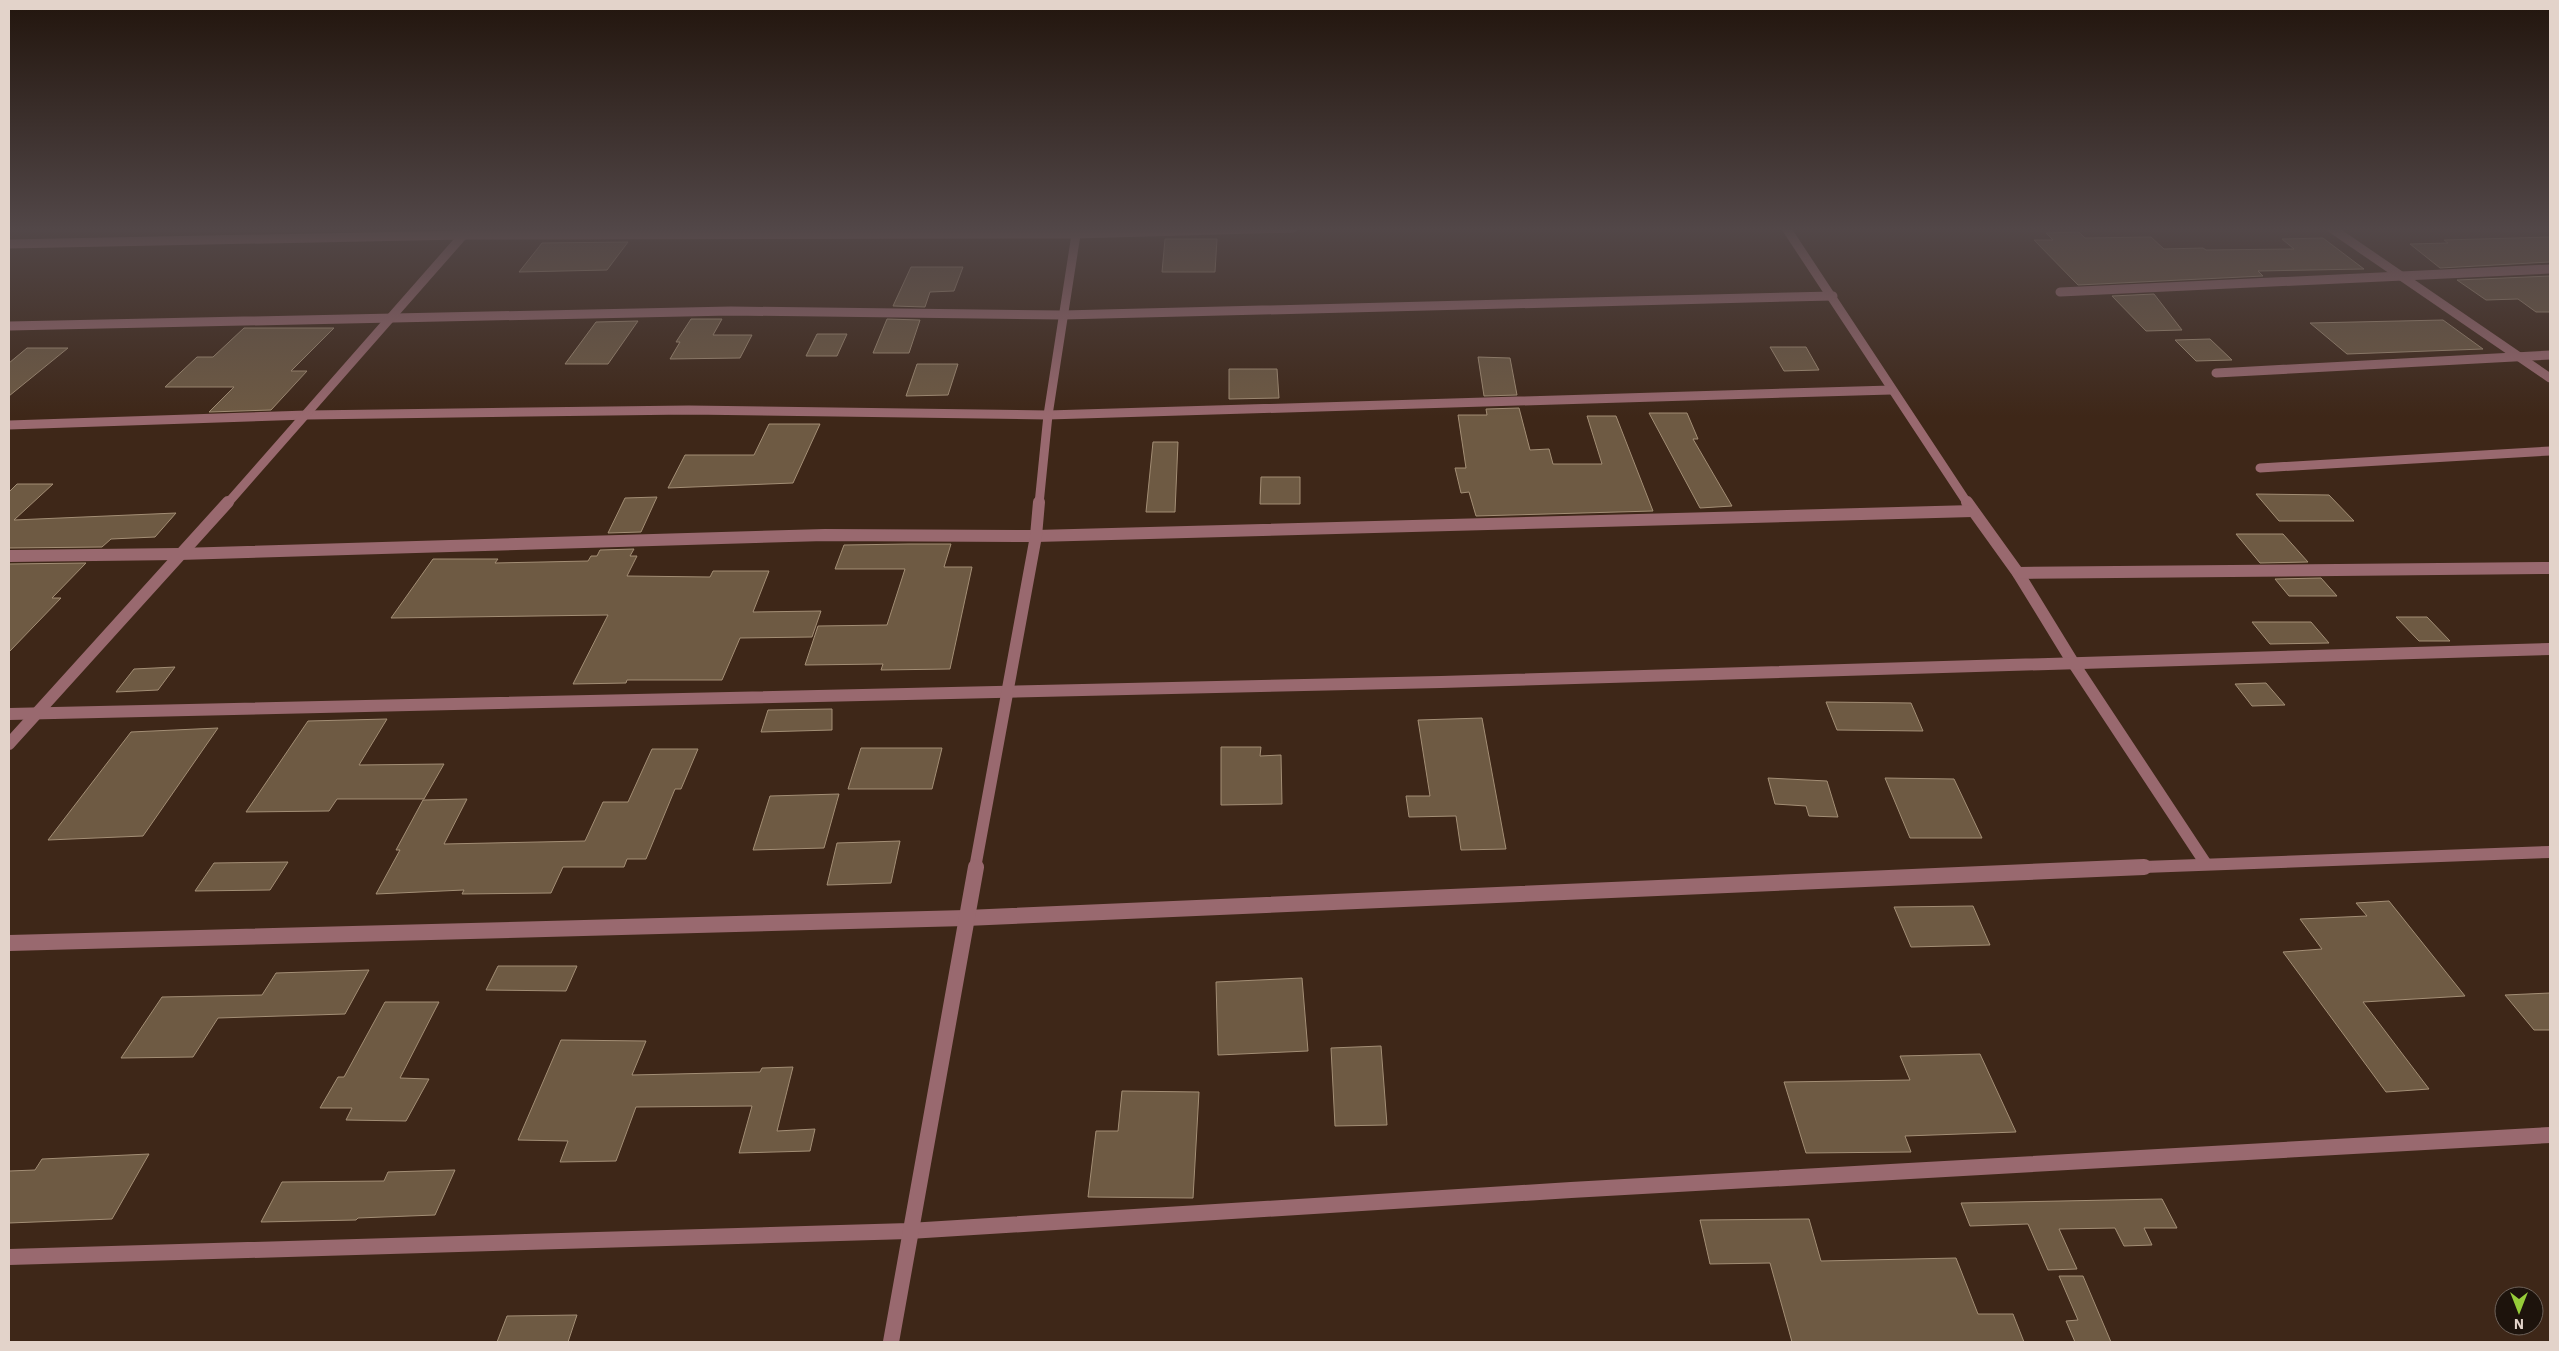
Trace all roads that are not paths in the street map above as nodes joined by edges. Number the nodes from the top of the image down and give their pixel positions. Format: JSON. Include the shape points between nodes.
{"nodes":[{"id":1,"x":415,"y":291,"type":"edge"},
{"id":2,"x":1067,"y":291,"type":"edge"},
{"id":3,"x":1830,"y":291,"type":"edge"},
{"id":4,"x":2080,"y":291,"type":"edge"},
{"id":5,"x":2423,"y":291,"type":"edge"},
{"id":6,"x":2060,"y":292,"type":"dead end"},
{"id":7,"x":1833,"y":296,"type":"junction"},
{"id":8,"x":1063,"y":316,"type":"junction"},
{"id":9,"x":392,"y":317,"type":"junction"},
{"id":10,"x":9,"y":326,"type":"edge"},
{"id":11,"x":2550,"y":355,"type":"edge"},
{"id":12,"x":2519,"y":357,"type":"junction"},
{"id":13,"x":2216,"y":373,"type":"dead end"},
{"id":14,"x":2550,"y":378,"type":"edge"},
{"id":15,"x":1891,"y":390,"type":"junction"},
{"id":16,"x":307,"y":415,"type":"junction"},
{"id":17,"x":1048,"y":415,"type":"junction"},
{"id":18,"x":9,"y":425,"type":"edge"},
{"id":19,"x":2550,"y":451,"type":"edge"},
{"id":20,"x":2260,"y":468,"type":"dead end"},
{"id":21,"x":1973,"y":511,"type":"junction"},
{"id":22,"x":1036,"y":536,"type":"junction"},
{"id":23,"x":179,"y":554,"type":"junction"},
{"id":24,"x":9,"y":556,"type":"edge"},
{"id":25,"x":2550,"y":568,"type":"edge"},
{"id":26,"x":2018,"y":573,"type":"junction"},
{"id":27,"x":2550,"y":649,"type":"edge"},
{"id":28,"x":2072,"y":661,"type":"junction"},
{"id":29,"x":1007,"y":693,"type":"junction"},
{"id":30,"x":36,"y":713,"type":"junction"},
{"id":31,"x":9,"y":714,"type":"edge"},
{"id":32,"x":9,"y":744,"type":"edge"},
{"id":33,"x":2550,"y":852,"type":"edge"},
{"id":34,"x":2206,"y":864,"type":"junction"},
{"id":35,"x":966,"y":918,"type":"junction"},
{"id":36,"x":9,"y":943,"type":"edge"},
{"id":37,"x":2550,"y":1135,"type":"edge"},
{"id":38,"x":909,"y":1231,"type":"junction"},
{"id":39,"x":9,"y":1257,"type":"edge"},
{"id":40,"x":891,"y":1342,"type":"edge"}],
"edges":[{"from":1,"to":9,"type":"street"},
{"from":2,"to":8,"type":"street"},
{"from":3,"to":7,"type":"street"},
{"from":4,"to":6,"type":"street"},
{"from":5,"to":12,"type":"street"},
{"from":7,"to":8,"type":"street"},
{"from":7,"to":15,"type":"street"},
{"from":8,"to":9,"type":"street","via":[[732,311]]},
{"from":8,"to":17,"type":"street"},
{"from":9,"to":10,"type":"street"},
{"from":9,"to":16,"type":"street"},
{"from":11,"to":12,"type":"street"},
{"from":12,"to":13,"type":"street"},
{"from":12,"to":14,"type":"street"},
{"from":15,"to":17,"type":"street"},
{"from":15,"to":21,"type":"street"},
{"from":16,"to":17,"type":"street","via":[[689,410]]},
{"from":16,"to":18,"type":"street"},
{"from":16,"to":23,"type":"street"},
{"from":17,"to":22,"type":"street"},
{"from":19,"to":20,"type":"street"},
{"from":21,"to":22,"type":"street"},
{"from":21,"to":26,"type":"street"},
{"from":22,"to":23,"type":"street","via":[[825,535]]},
{"from":22,"to":29,"type":"street"},
{"from":23,"to":24,"type":"street"},
{"from":23,"to":30,"type":"street"},
{"from":25,"to":26,"type":"street"},
{"from":26,"to":28,"type":"street"},
{"from":27,"to":28,"type":"street"},
{"from":28,"to":29,"type":"street"},
{"from":28,"to":34,"type":"street"},
{"from":29,"to":30,"type":"street"},
{"from":29,"to":35,"type":"street"},
{"from":30,"to":31,"type":"street"},
{"from":30,"to":32,"type":"street"},
{"from":33,"to":34,"type":"street"},
{"from":34,"to":35,"type":"street"},
{"from":35,"to":36,"type":"street"},
{"from":35,"to":38,"type":"street"},
{"from":37,"to":38,"type":"street","via":[[1611,1187]]},
{"from":38,"to":39,"type":"street"},
{"from":38,"to":40,"type":"street"}]}
